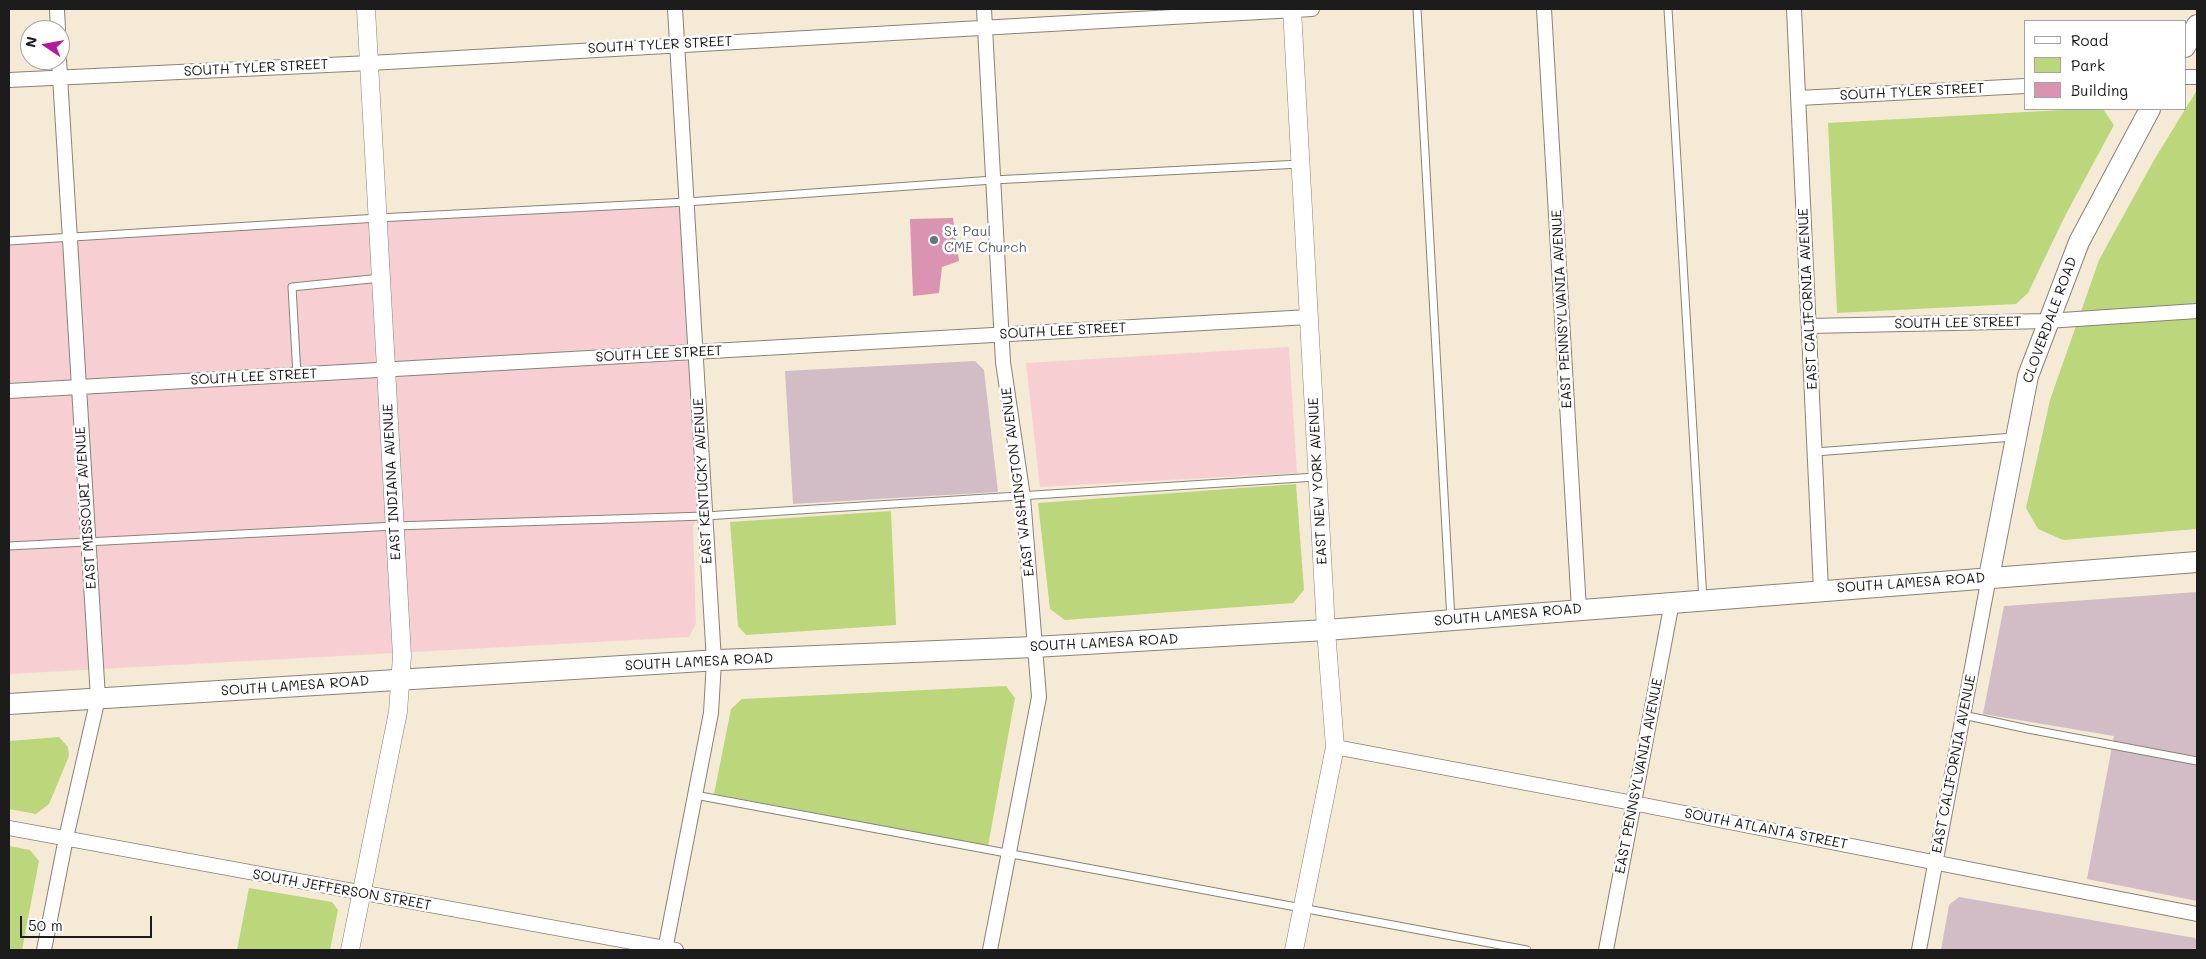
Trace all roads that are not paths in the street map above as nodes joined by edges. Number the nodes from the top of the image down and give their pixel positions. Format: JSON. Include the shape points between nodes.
{"nodes":[{"id":1,"x":366,"y":9,"type":"edge"},
{"id":2,"x":675,"y":9,"type":"edge"},
{"id":3,"x":984,"y":9,"type":"edge"},
{"id":4,"x":1292,"y":9,"type":"edge"},
{"id":5,"x":1312,"y":9,"type":"edge"},
{"id":6,"x":1417,"y":9,"type":"edge"},
{"id":7,"x":1544,"y":9,"type":"edge"},
{"id":8,"x":1668,"y":9,"type":"edge"},
{"id":9,"x":1794,"y":9,"type":"edge"},
{"id":10,"x":2197,"y":25,"type":"edge"},
{"id":11,"x":984,"y":27,"type":"junction"},
{"id":12,"x":677,"y":44,"type":"junction"},
{"id":13,"x":2186,"y":45,"type":"edge"},
{"id":14,"x":370,"y":63,"type":"junction"},
{"id":15,"x":60,"y":70,"type":"edge"},
{"id":16,"x":60,"y":77,"type":"junction"},
{"id":17,"x":9,"y":80,"type":"edge"},
{"id":18,"x":2024,"y":86,"type":"edge"},
{"id":19,"x":1799,"y":98,"type":"junction"},
{"id":20,"x":2149,"y":110,"type":"edge"},
{"id":21,"x":1300,"y":164,"type":"junction"},
{"id":22,"x":993,"y":180,"type":"junction"},
{"id":23,"x":687,"y":202,"type":"junction"},
{"id":24,"x":378,"y":218,"type":"junction"},
{"id":25,"x":69,"y":237,"type":"junction"},
{"id":26,"x":9,"y":241,"type":"edge"},
{"id":27,"x":382,"y":278,"type":"junction"},
{"id":28,"x":2197,"y":311,"type":"edge"},
{"id":29,"x":1309,"y":317,"type":"junction"},
{"id":30,"x":2047,"y":321,"type":"junction"},
{"id":31,"x":1809,"y":326,"type":"junction"},
{"id":32,"x":1001,"y":334,"type":"junction"},
{"id":33,"x":696,"y":352,"type":"junction"},
{"id":34,"x":386,"y":370,"type":"junction"},
{"id":35,"x":296,"y":375,"type":"junction"},
{"id":36,"x":79,"y":387,"type":"junction"},
{"id":37,"x":9,"y":391,"type":"edge"},
{"id":38,"x":2015,"y":437,"type":"junction"},
{"id":39,"x":1815,"y":452,"type":"junction"},
{"id":40,"x":1318,"y":477,"type":"junction"},
{"id":41,"x":1023,"y":497,"type":"junction"},
{"id":42,"x":705,"y":516,"type":"junction"},
{"id":43,"x":395,"y":526,"type":"junction"},
{"id":44,"x":88,"y":542,"type":"junction"},
{"id":45,"x":9,"y":546,"type":"edge"},
{"id":46,"x":2197,"y":562,"type":"edge"},
{"id":47,"x":1989,"y":577,"type":"junction"},
{"id":48,"x":1821,"y":590,"type":"junction"},
{"id":49,"x":1703,"y":600,"type":"junction"},
{"id":50,"x":1672,"y":602,"type":"junction"},
{"id":51,"x":1579,"y":610,"type":"junction"},
{"id":52,"x":1451,"y":620,"type":"junction"},
{"id":53,"x":1326,"y":630,"type":"junction"},
{"id":54,"x":1034,"y":647,"type":"junction"},
{"id":55,"x":714,"y":661,"type":"junction"},
{"id":56,"x":401,"y":679,"type":"junction"},
{"id":57,"x":98,"y":698,"type":"junction"},
{"id":58,"x":9,"y":704,"type":"edge"},
{"id":59,"x":1963,"y":715,"type":"junction"},
{"id":60,"x":1335,"y":747,"type":"junction"},
{"id":61,"x":2197,"y":760,"type":"edge"},
{"id":62,"x":695,"y":795,"type":"junction"},
{"id":63,"x":1633,"y":803,"type":"junction"},
{"id":64,"x":9,"y":828,"type":"edge"},
{"id":65,"x":66,"y":838,"type":"junction"},
{"id":66,"x":1008,"y":855,"type":"junction"},
{"id":67,"x":1936,"y":862,"type":"junction"},
{"id":68,"x":361,"y":893,"type":"junction"},
{"id":69,"x":1303,"y":908,"type":"junction"},
{"id":70,"x":2197,"y":914,"type":"edge"},
{"id":71,"x":44,"y":950,"type":"edge"},
{"id":72,"x":350,"y":950,"type":"edge"},
{"id":73,"x":669,"y":950,"type":"edge"},
{"id":74,"x":990,"y":950,"type":"edge"},
{"id":75,"x":1294,"y":950,"type":"edge"},
{"id":76,"x":1527,"y":950,"type":"edge"},
{"id":77,"x":1606,"y":950,"type":"edge"},
{"id":78,"x":1920,"y":950,"type":"edge"}],
"edges":[{"from":1,"to":14,"type":"street","name":"EAST INDIANA AVENUE"},
{"from":2,"to":12,"type":"street","name":"EAST KENTUCKY AVENUE"},
{"from":3,"to":11,"type":"street","name":"EAST WASHINGTON AVENUE"},
{"from":4,"to":5,"type":"street","name":"SOUTH TYLER STREET"},
{"from":4,"to":11,"type":"street","name":"SOUTH TYLER STREET"},
{"from":4,"to":21,"type":"street","name":"EAST NEW YORK AVENUE"},
{"from":6,"to":52,"type":"lane"},
{"from":7,"to":51,"type":"street","name":"EAST PENNSYLVANIA AVENUE"},
{"from":8,"to":49,"type":"lane"},
{"from":9,"to":19,"type":"street","name":"EAST CALIFORNIA AVENUE"},
{"from":10,"to":13,"type":"main road"},
{"from":11,"to":12,"type":"street","name":"SOUTH TYLER STREET"},
{"from":11,"to":22,"type":"street","name":"EAST WASHINGTON AVENUE"},
{"from":12,"to":14,"type":"street","name":"SOUTH TYLER STREET"},
{"from":12,"to":23,"type":"street","name":"EAST KENTUCKY AVENUE"},
{"from":14,"to":16,"type":"street","name":"SOUTH TYLER STREET"},
{"from":14,"to":24,"type":"street","name":"EAST INDIANA AVENUE"},
{"from":15,"to":16,"type":"street","name":"EAST MISSOURI AVENUE"},
{"from":16,"to":17,"type":"street","name":"SOUTH TYLER STREET"},
{"from":16,"to":25,"type":"street","name":"EAST MISSOURI AVENUE"},
{"from":18,"to":19,"type":"street","name":"SOUTH TYLER STREET"},
{"from":19,"to":31,"type":"street","name":"EAST CALIFORNIA AVENUE"},
{"from":20,"to":30,"type":"main road","name":"CLOVERDALE ROAD","via":[[2079,242]]},
{"from":21,"to":22,"type":"lane"},
{"from":21,"to":29,"type":"street","name":"EAST NEW YORK AVENUE"},
{"from":22,"to":23,"type":"lane"},
{"from":22,"to":32,"type":"street","name":"EAST WASHINGTON AVENUE"},
{"from":23,"to":24,"type":"lane"},
{"from":23,"to":33,"type":"street","name":"EAST KENTUCKY AVENUE"},
{"from":24,"to":25,"type":"lane"},
{"from":24,"to":27,"type":"street","name":"EAST INDIANA AVENUE"},
{"from":25,"to":26,"type":"lane"},
{"from":25,"to":36,"type":"street","name":"EAST MISSOURI AVENUE"},
{"from":27,"to":34,"type":"street","name":"EAST INDIANA AVENUE"},
{"from":27,"to":35,"type":"lane","via":[[292,287]]},
{"from":28,"to":30,"type":"street","name":"SOUTH LEE STREET"},
{"from":29,"to":32,"type":"street","name":"SOUTH LEE STREET"},
{"from":29,"to":40,"type":"street","name":"EAST NEW YORK AVENUE"},
{"from":30,"to":31,"type":"street","name":"SOUTH LEE STREET"},
{"from":30,"to":38,"type":"main road","name":"CLOVERDALE ROAD","via":[[2028,376]]},
{"from":31,"to":39,"type":"street","name":"EAST CALIFORNIA AVENUE"},
{"from":32,"to":33,"type":"street","name":"SOUTH LEE STREET"},
{"from":32,"to":41,"type":"street","name":"EAST WASHINGTON AVENUE"},
{"from":33,"to":34,"type":"street","name":"SOUTH LEE STREET"},
{"from":33,"to":42,"type":"street","name":"EAST KENTUCKY AVENUE"},
{"from":34,"to":35,"type":"street","name":"SOUTH LEE STREET"},
{"from":34,"to":43,"type":"street","name":"EAST INDIANA AVENUE"},
{"from":35,"to":36,"type":"street","name":"SOUTH LEE STREET"},
{"from":36,"to":37,"type":"street","name":"SOUTH LEE STREET"},
{"from":36,"to":44,"type":"street","name":"EAST MISSOURI AVENUE"},
{"from":38,"to":39,"type":"lane"},
{"from":38,"to":47,"type":"main road","name":"CLOVERDALE ROAD"},
{"from":39,"to":48,"type":"street","name":"EAST CALIFORNIA AVENUE"},
{"from":40,"to":41,"type":"lane"},
{"from":40,"to":53,"type":"street","name":"EAST NEW YORK AVENUE"},
{"from":41,"to":42,"type":"lane"},
{"from":41,"to":54,"type":"street","name":"EAST WASHINGTON AVENUE"},
{"from":42,"to":43,"type":"lane"},
{"from":42,"to":55,"type":"street","name":"EAST KENTUCKY AVENUE"},
{"from":43,"to":44,"type":"lane"},
{"from":43,"to":56,"type":"street","name":"EAST INDIANA AVENUE"},
{"from":44,"to":45,"type":"lane"},
{"from":44,"to":57,"type":"street","name":"EAST MISSOURI AVENUE"},
{"from":46,"to":47,"type":"main road","name":"SOUTH LAMESA ROAD"},
{"from":47,"to":48,"type":"main road","name":"SOUTH LAMESA ROAD"},
{"from":47,"to":59,"type":"street","name":"EAST CALIFORNIA AVENUE"},
{"from":48,"to":49,"type":"main road","name":"SOUTH LAMESA ROAD"},
{"from":49,"to":50,"type":"main road","name":"SOUTH LAMESA ROAD"},
{"from":50,"to":51,"type":"main road","name":"SOUTH LAMESA ROAD"},
{"from":50,"to":63,"type":"street","name":"EAST PENNSYLVANIA AVENUE"},
{"from":51,"to":52,"type":"main road","name":"SOUTH LAMESA ROAD"},
{"from":52,"to":53,"type":"main road","name":"SOUTH LAMESA ROAD"},
{"from":53,"to":54,"type":"main road","name":"SOUTH LAMESA ROAD"},
{"from":53,"to":60,"type":"street","name":"EAST NEW YORK AVENUE"},
{"from":54,"to":55,"type":"main road","name":"SOUTH LAMESA ROAD"},
{"from":54,"to":66,"type":"street","name":"EAST WASHINGTON AVENUE","via":[[1039,697]]},
{"from":55,"to":56,"type":"main road","name":"SOUTH LAMESA ROAD"},
{"from":55,"to":62,"type":"street","name":"EAST KENTUCKY AVENUE","via":[[711,713]]},
{"from":56,"to":57,"type":"main road","name":"SOUTH LAMESA ROAD"},
{"from":56,"to":68,"type":"street","name":"EAST INDIANA AVENUE","via":[[398,712]]},
{"from":57,"to":58,"type":"main road","name":"SOUTH LAMESA ROAD"},
{"from":57,"to":65,"type":"street","name":"EAST MISSOURI AVENUE"},
{"from":59,"to":61,"type":"lane"},
{"from":59,"to":67,"type":"street","name":"EAST CALIFORNIA AVENUE"},
{"from":60,"to":63,"type":"street","name":"SOUTH ATLANTA STREET"},
{"from":60,"to":69,"type":"street","name":"EAST NEW YORK AVENUE"},
{"from":62,"to":66,"type":"lane"},
{"from":62,"to":73,"type":"street","name":"EAST KENTUCKY AVENUE"},
{"from":63,"to":67,"type":"street","name":"SOUTH ATLANTA STREET"},
{"from":63,"to":77,"type":"street","name":"EAST PENNSYLVANIA AVENUE"},
{"from":64,"to":65,"type":"street","name":"SOUTH JEFFERSON STREET"},
{"from":65,"to":68,"type":"street","name":"SOUTH JEFFERSON STREET"},
{"from":65,"to":71,"type":"street","name":"EAST MISSOURI AVENUE"},
{"from":66,"to":69,"type":"lane"},
{"from":66,"to":74,"type":"street","name":"EAST WASHINGTON AVENUE"},
{"from":67,"to":70,"type":"street","name":"SOUTH ATLANTA STREET"},
{"from":67,"to":78,"type":"street","name":"EAST CALIFORNIA AVENUE"},
{"from":68,"to":72,"type":"street","name":"EAST INDIANA AVENUE"},
{"from":68,"to":73,"type":"street","name":"SOUTH JEFFERSON STREET"},
{"from":69,"to":75,"type":"street","name":"EAST NEW YORK AVENUE"},
{"from":69,"to":76,"type":"lane"}]}
